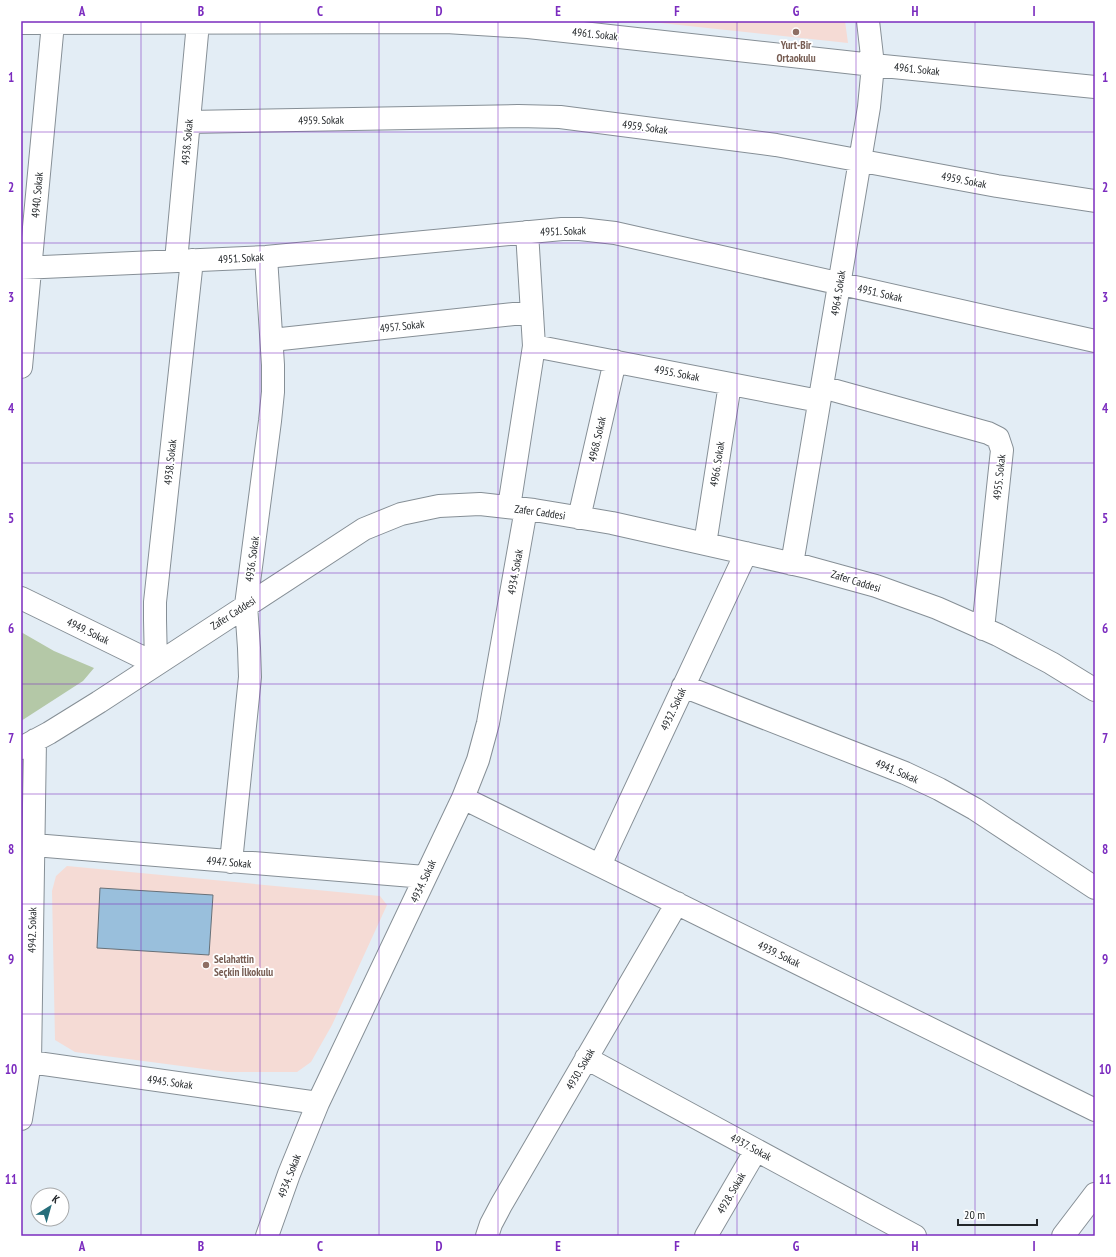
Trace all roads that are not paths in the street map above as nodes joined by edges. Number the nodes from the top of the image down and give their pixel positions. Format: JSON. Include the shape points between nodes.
{"nodes":[{"id":1,"x":868,"y":21,"type":"edge"},
{"id":2,"x":21,"y":23,"type":"edge"},
{"id":3,"x":53,"y":23,"type":"junction"},
{"id":4,"x":198,"y":23,"type":"junction"},
{"id":5,"x":873,"y":65,"type":"junction"},
{"id":6,"x":1095,"y":87,"type":"edge"},
{"id":7,"x":189,"y":122,"type":"junction"},
{"id":8,"x":860,"y":160,"type":"junction"},
{"id":9,"x":1095,"y":201,"type":"edge"},
{"id":10,"x":527,"y":232,"type":"junction"},
{"id":11,"x":266,"y":257,"type":"junction"},
{"id":12,"x":184,"y":260,"type":"junction"},
{"id":13,"x":26,"y":268,"type":"edge"},
{"id":14,"x":839,"y":284,"type":"junction"},
{"id":15,"x":532,"y":312,"type":"junction"},
{"id":16,"x":272,"y":340,"type":"junction"},
{"id":17,"x":1095,"y":341,"type":"edge"},
{"id":18,"x":534,"y":346,"type":"junction"},
{"id":19,"x":615,"y":361,"type":"junction"},
{"id":20,"x":21,"y":367,"type":"edge"},
{"id":21,"x":730,"y":384,"type":"junction"},
{"id":22,"x":821,"y":394,"type":"junction"},
{"id":23,"x":517,"y":508,"type":"junction"},
{"id":24,"x":579,"y":518,"type":"junction"},
{"id":25,"x":705,"y":544,"type":"junction"},
{"id":26,"x":746,"y":553,"type":"junction"},
{"id":27,"x":792,"y":564,"type":"junction"},
{"id":28,"x":21,"y":598,"type":"edge"},
{"id":29,"x":246,"y":605,"type":"junction"},
{"id":30,"x":983,"y":629,"type":"junction"},
{"id":31,"x":156,"y":664,"type":"junction"},
{"id":32,"x":683,"y":686,"type":"junction"},
{"id":33,"x":1095,"y":690,"type":"edge"},
{"id":34,"x":28,"y":744,"type":"edge"},
{"id":35,"x":463,"y":798,"type":"junction"},
{"id":36,"x":34,"y":845,"type":"junction"},
{"id":37,"x":231,"y":862,"type":"junction"},
{"id":38,"x":600,"y":865,"type":"junction"},
{"id":39,"x":425,"y":877,"type":"junction"},
{"id":40,"x":1095,"y":888,"type":"edge"},
{"id":41,"x":677,"y":903,"type":"junction"},
{"id":42,"x":586,"y":1058,"type":"junction"},
{"id":43,"x":26,"y":1062,"type":"edge"},
{"id":44,"x":318,"y":1103,"type":"junction"},
{"id":45,"x":1095,"y":1110,"type":"edge"},
{"id":46,"x":21,"y":1119,"type":"edge"},
{"id":47,"x":756,"y":1150,"type":"junction"},
{"id":48,"x":1095,"y":1194,"type":"edge"},
{"id":49,"x":267,"y":1236,"type":"edge"},
{"id":50,"x":487,"y":1236,"type":"edge"},
{"id":51,"x":706,"y":1236,"type":"edge"},
{"id":52,"x":915,"y":1236,"type":"edge"},
{"id":53,"x":1063,"y":1236,"type":"edge"}],
"edges":[{"from":1,"to":5,"type":"street","name":"4964. Sokak"},
{"from":2,"to":3,"type":"street","name":"4961. Sokak"},
{"from":3,"to":4,"type":"street","name":"4961. Sokak"},
{"from":3,"to":13,"type":"street","name":"4940. Sokak"},
{"from":4,"to":5,"type":"street","name":"4961. Sokak","via":[[446,22],[528,27]]},
{"from":4,"to":7,"type":"street","name":"4938. Sokak"},
{"from":5,"to":6,"type":"street","name":"4961. Sokak"},
{"from":5,"to":8,"type":"street","name":"4964. Sokak"},
{"from":7,"to":8,"type":"street","name":"4959. Sokak","via":[[560,117],[776,145]]},
{"from":7,"to":12,"type":"street","name":"4938. Sokak"},
{"from":8,"to":9,"type":"street","name":"4959. Sokak","via":[[997,186]]},
{"from":8,"to":14,"type":"street","name":"4964. Sokak"},
{"from":10,"to":11,"type":"street","name":"4951. Sokak"},
{"from":10,"to":14,"type":"street","name":"4951. Sokak","via":[[562,229],[603,231]]},
{"from":10,"to":15,"type":"street","name":"4934. Sokak"},
{"from":11,"to":12,"type":"street","name":"4951. Sokak"},
{"from":11,"to":16,"type":"street","name":"4936. Sokak"},
{"from":12,"to":13,"type":"street","name":"4951. Sokak"},
{"from":12,"to":31,"type":"street","name":"4938. Sokak","via":[[155,602]]},
{"from":13,"to":20,"type":"street","name":"4940. Sokak"},
{"from":14,"to":17,"type":"street","name":"4951. Sokak"},
{"from":14,"to":22,"type":"street","name":"4964. Sokak"},
{"from":15,"to":16,"type":"street","name":"4957. Sokak"},
{"from":15,"to":18,"type":"street","name":"4934. Sokak"},
{"from":16,"to":29,"type":"street","name":"4936. Sokak","via":[[271,414]]},
{"from":18,"to":19,"type":"street","name":"4955. Sokak"},
{"from":18,"to":23,"type":"street","name":"4934. Sokak"},
{"from":19,"to":21,"type":"street","name":"4955. Sokak"},
{"from":19,"to":24,"type":"street","name":"4968. Sokak"},
{"from":21,"to":22,"type":"street","name":"4955. Sokak"},
{"from":21,"to":25,"type":"street","name":"4966. Sokak"},
{"from":22,"to":27,"type":"street","name":"4964. Sokak"},
{"from":22,"to":30,"type":"street","name":"4955. Sokak","via":[[988,432],[998,438],[1002,450]]},
{"from":23,"to":24,"type":"street","name":"Zafer Caddesi"},
{"from":23,"to":29,"type":"street","name":"Zafer Caddesi","via":[[480,504],[439,506],[401,514],[364,529]]},
{"from":23,"to":35,"type":"street","name":"4934. Sokak","via":[[488,723],[478,760]]},
{"from":24,"to":25,"type":"street","name":"Zafer Caddesi"},
{"from":25,"to":26,"type":"street","name":"Zafer Caddesi"},
{"from":26,"to":27,"type":"street","name":"Zafer Caddesi"},
{"from":26,"to":32,"type":"street","name":"4932. Sokak"},
{"from":27,"to":30,"type":"street","name":"Zafer Caddesi","via":[[876,586],[937,608]]},
{"from":28,"to":31,"type":"street","name":"4949. Sokak"},
{"from":29,"to":31,"type":"street","name":"Zafer Caddesi"},
{"from":29,"to":37,"type":"street","name":"4936. Sokak","via":[[250,677]]},
{"from":30,"to":33,"type":"street","name":"Zafer Caddesi","via":[[1051,663]]},
{"from":31,"to":34,"type":"street","name":"Zafer Caddesi","via":[[99,702]]},
{"from":32,"to":38,"type":"street","name":"4932. Sokak"},
{"from":32,"to":40,"type":"street","name":"4941. Sokak","via":[[905,773],[939,789],[975,809]]},
{"from":34,"to":36,"type":"street","name":"4942. Sokak"},
{"from":35,"to":38,"type":"street","name":"4939. Sokak"},
{"from":35,"to":39,"type":"street","name":"4934. Sokak"},
{"from":36,"to":37,"type":"street","name":"4947. Sokak"},
{"from":36,"to":43,"type":"street","name":"4942. Sokak"},
{"from":37,"to":39,"type":"street","name":"4947. Sokak"},
{"from":38,"to":41,"type":"street","name":"4939. Sokak"},
{"from":39,"to":44,"type":"street","name":"4934. Sokak"},
{"from":41,"to":42,"type":"street","name":"4930. Sokak"},
{"from":41,"to":45,"type":"street","name":"4939. Sokak"},
{"from":42,"to":47,"type":"street","name":"4937. Sokak"},
{"from":42,"to":50,"type":"street","name":"4930. Sokak","via":[[501,1206]]},
{"from":43,"to":44,"type":"street","name":"4945. Sokak"},
{"from":43,"to":46,"type":"street","name":"4942. Sokak"},
{"from":44,"to":49,"type":"street","name":"4934. Sokak"},
{"from":47,"to":51,"type":"street","name":"4928. Sokak"},
{"from":47,"to":52,"type":"street","name":"4937. Sokak"},
{"from":48,"to":53,"type":"street"}]}
